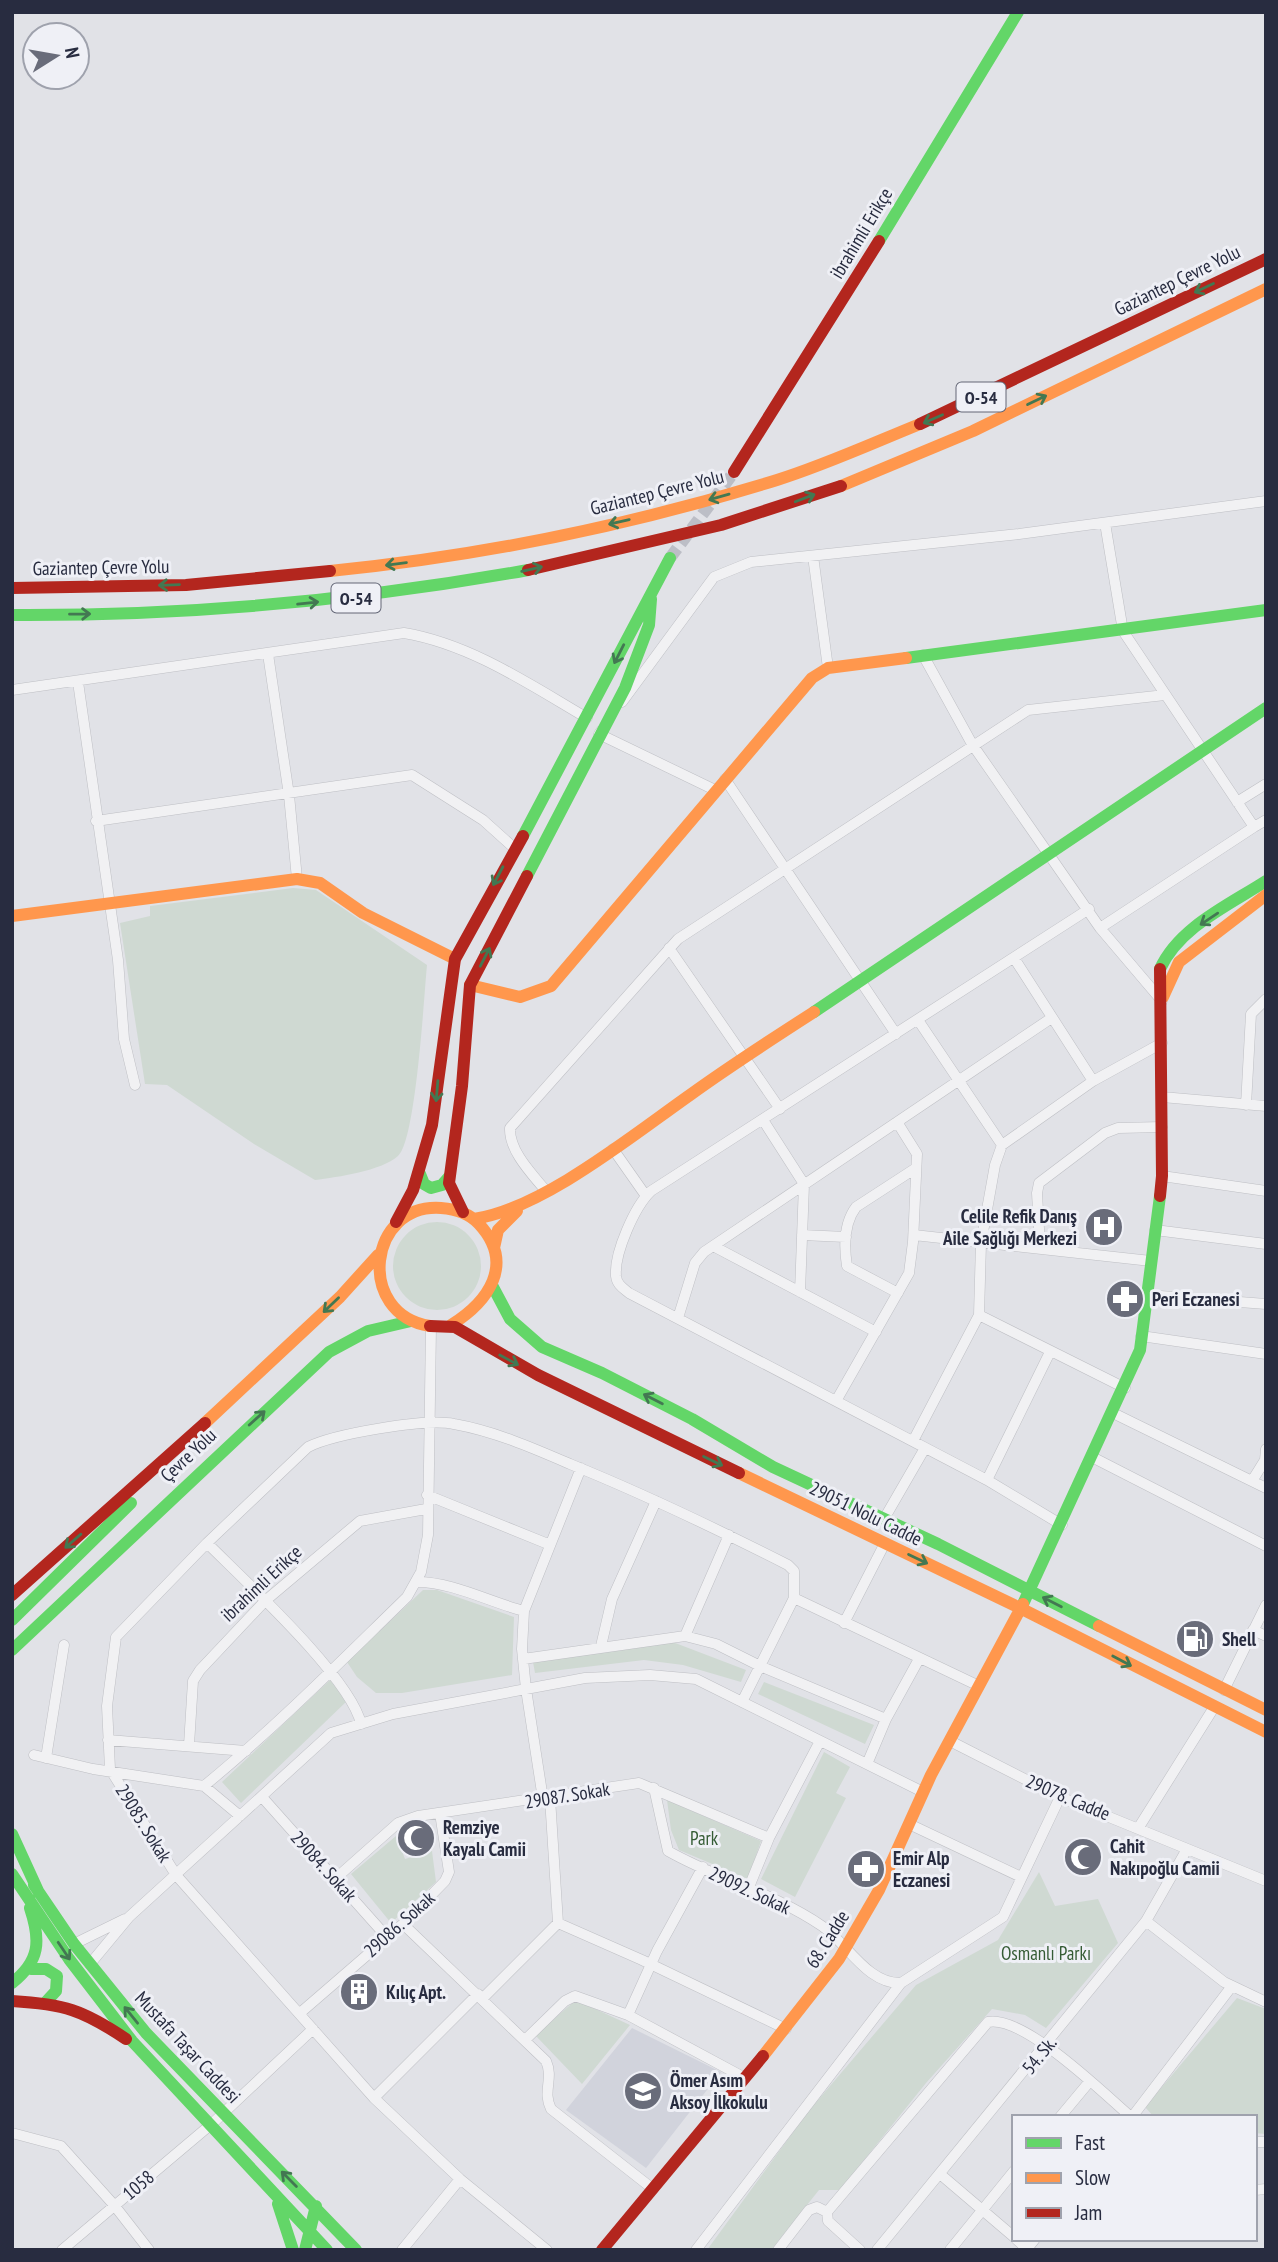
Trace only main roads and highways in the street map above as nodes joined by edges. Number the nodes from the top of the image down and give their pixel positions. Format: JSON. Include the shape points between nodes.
{"nodes":[{"id":1,"x":1018,"y":12,"type":"edge"},
{"id":2,"x":1266,"y":259,"type":"edge"},
{"id":3,"x":1266,"y":289,"type":"edge"},
{"id":4,"x":734,"y":472,"type":"tunnel mouth"},
{"id":5,"x":670,"y":558,"type":"tunnel mouth"},
{"id":6,"x":12,"y":588,"type":"edge"},
{"id":7,"x":652,"y":595,"type":"junction"},
{"id":8,"x":1266,"y":610,"type":"edge"},
{"id":9,"x":12,"y":615,"type":"edge"},
{"id":10,"x":1266,"y":708,"type":"edge"},
{"id":11,"x":1266,"y":881,"type":"edge"},
{"id":12,"x":1266,"y":895,"type":"edge"},
{"id":13,"x":12,"y":916,"type":"edge"},
{"id":14,"x":455,"y":959,"type":"junction"},
{"id":15,"x":470,"y":985,"type":"junction"},
{"id":16,"x":1162,"y":999,"type":"junction"},
{"id":17,"x":420,"y":1174,"type":"junction"},
{"id":18,"x":449,"y":1177,"type":"junction"},
{"id":19,"x":521,"y":1206,"type":"junction"},
{"id":20,"x":469,"y":1216,"type":"junction"},
{"id":21,"x":396,"y":1222,"type":"junction"},
{"id":22,"x":494,"y":1248,"type":"junction"},
{"id":23,"x":378,"y":1255,"type":"junction"},
{"id":24,"x":493,"y":1287,"type":"junction"},
{"id":25,"x":411,"y":1321,"type":"junction"},
{"id":26,"x":451,"y":1325,"type":"junction"},
{"id":27,"x":249,"y":1381,"type":"junction"},
{"id":28,"x":1029,"y":1590,"type":"junction"},
{"id":29,"x":12,"y":1595,"type":"edge"},
{"id":30,"x":1021,"y":1609,"type":"junction"},
{"id":31,"x":12,"y":1620,"type":"edge"},
{"id":32,"x":17,"y":1637,"type":"edge"},
{"id":33,"x":12,"y":1650,"type":"edge"},
{"id":34,"x":12,"y":1658,"type":"edge"},
{"id":35,"x":1266,"y":1710,"type":"edge"},
{"id":36,"x":1266,"y":1732,"type":"edge"},
{"id":37,"x":12,"y":1834,"type":"edge"},
{"id":38,"x":12,"y":1853,"type":"edge"},
{"id":39,"x":12,"y":1874,"type":"edge"},
{"id":40,"x":24,"y":1892,"type":"junction"},
{"id":41,"x":38,"y":1892,"type":"junction"},
{"id":42,"x":31,"y":1969,"type":"junction"},
{"id":43,"x":12,"y":1983,"type":"edge"},
{"id":44,"x":12,"y":2001,"type":"edge"},
{"id":45,"x":46,"y":2003,"type":"junction"},
{"id":46,"x":134,"y":2043,"type":"junction"},
{"id":47,"x":216,"y":2119,"type":"junction"},
{"id":48,"x":270,"y":2189,"type":"junction"},
{"id":49,"x":316,"y":2206,"type":"junction"},
{"id":50,"x":336,"y":2228,"type":"junction"},
{"id":51,"x":309,"y":2233,"type":"junction"},
{"id":52,"x":326,"y":2249,"type":"edge"},
{"id":53,"x":293,"y":2250,"type":"edge"},
{"id":54,"x":305,"y":2250,"type":"edge"},
{"id":55,"x":356,"y":2250,"type":"edge"},
{"id":56,"x":603,"y":2250,"type":"edge"}],
"edges":[{"from":1,"to":4,"type":"main road","name":"ibrahimli Erikçe"},
{"from":2,"to":6,"type":"main road","name":"Gaziantep Çevre Yolu","number":"O-54","one_way":true,"via":[[932,420],[780,479],[685,507],[502,548],[400,564],[186,585]]},
{"from":9,"to":3,"type":"main road","number":"O-54","one_way":true,"via":[[196,611],[407,592],[693,533],[790,504],[943,445]]},
{"from":5,"to":7,"type":"main road"},
{"from":7,"to":14,"type":"main road","one_way":true},
{"from":15,"to":7,"type":"main road","one_way":true,"via":[[625,688],[649,625]]},
{"from":8,"to":15,"type":"main road","via":[[828,668],[812,678],[551,986],[533,997],[520,998]]},
{"from":10,"to":19,"type":"main road","via":[[860,984],[744,1055],[613,1149]]},
{"from":11,"to":16,"type":"main road","name":"68. Cadde","one_way":true,"via":[[1171,948],[1158,974]]},
{"from":12,"to":16,"type":"main road","via":[[1179,962]]},
{"from":13,"to":14,"type":"main road","via":[[297,878],[320,883],[363,913]]},
{"from":14,"to":17,"type":"main road","one_way":true,"via":[[447,988],[434,1123]]},
{"from":15,"to":18,"type":"main road"},
{"from":16,"to":28,"type":"main road","name":"68. Cadde","via":[[1162,1176],[1140,1350]]},
{"from":17,"to":18,"type":"main road","via":[[431,1188]]},
{"from":17,"to":21,"type":"main road"},
{"from":18,"to":20,"type":"main road","via":[[453,1196]]},
{"from":19,"to":20,"type":"main road","via":[[495,1216]]},
{"from":19,"to":22,"type":"main road","via":[[498,1230]]},
{"from":20,"to":21,"type":"main road","via":[[446,1207],[428,1207]]},
{"from":20,"to":22,"type":"main road","via":[[486,1232]]},
{"from":21,"to":23,"type":"main road"},
{"from":22,"to":24,"type":"main road"},
{"from":23,"to":25,"type":"main road","via":[[377,1275],[383,1294]]},
{"from":23,"to":27,"type":"main road","name":"Çevre Yolu","one_way":true},
{"from":24,"to":26,"type":"main road","via":[[484,1304]]},
{"from":28,"to":24,"type":"main road","name":"29051 Nolu Cadde","one_way":true,"via":[[773,1467],[692,1419],[542,1347],[510,1319]]},
{"from":25,"to":26,"type":"main road"},
{"from":32,"to":25,"type":"main road","name":"Çevre Yolu","one_way":true,"via":[[329,1352],[369,1331]]},
{"from":26,"to":30,"type":"main road","name":"29051 Nolu Cadde","one_way":true,"via":[[581,1397]]},
{"from":27,"to":29,"type":"main road","name":"Çevre Yolu","one_way":true},
{"from":27,"to":31,"type":"main road"},
{"from":28,"to":30,"type":"main road","name":"68. Cadde"},
{"from":35,"to":28,"type":"main road","name":"29051 Nolu Cadde","one_way":true},
{"from":30,"to":36,"type":"main road","name":"29051 Nolu Cadde","one_way":true},
{"from":30,"to":56,"type":"main road","name":"68. Cadde","via":[[844,1950],[786,2029]]},
{"from":32,"to":33,"type":"main road","name":"Çevre Yolu"},
{"from":32,"to":34,"type":"main road"},
{"from":37,"to":41,"type":"main road"},
{"from":38,"to":41,"type":"main road","name":"Mustafa Taşar Caddesi"},
{"from":39,"to":40,"type":"main road","name":"Mustafa Taşar Caddesi"},
{"from":40,"to":42,"type":"main road","via":[[38,1948]]},
{"from":40,"to":46,"type":"main road","name":"Mustafa Taşar Caddesi","one_way":true},
{"from":47,"to":41,"type":"main road","name":"Mustafa Taşar Caddesi","one_way":true,"via":[[74,1944]]},
{"from":42,"to":43,"type":"main road"},
{"from":42,"to":45,"type":"main road","via":[[46,1969],[57,1976],[56,1991]]},
{"from":44,"to":45,"type":"main road"},
{"from":45,"to":46,"type":"main road","via":[[88,2014]]},
{"from":46,"to":47,"type":"main road","name":"Mustafa Taşar Caddesi"},
{"from":47,"to":48,"type":"main road","name":"Mustafa Taşar Caddesi"},
{"from":49,"to":47,"type":"main road","name":"Mustafa Taşar Caddesi","one_way":true},
{"from":48,"to":51,"type":"main road","name":"Mustafa Taşar Caddesi"},
{"from":48,"to":53,"type":"main road","via":[[285,2216]]},
{"from":49,"to":50,"type":"main road","name":"Mustafa Taşar Caddesi"},
{"from":49,"to":51,"type":"main road"},
{"from":50,"to":52,"type":"main road"},
{"from":50,"to":55,"type":"main road","name":"Mustafa Taşar Caddesi"},
{"from":51,"to":52,"type":"main road","name":"Mustafa Taşar Caddesi"},
{"from":51,"to":54,"type":"main road"}]}
